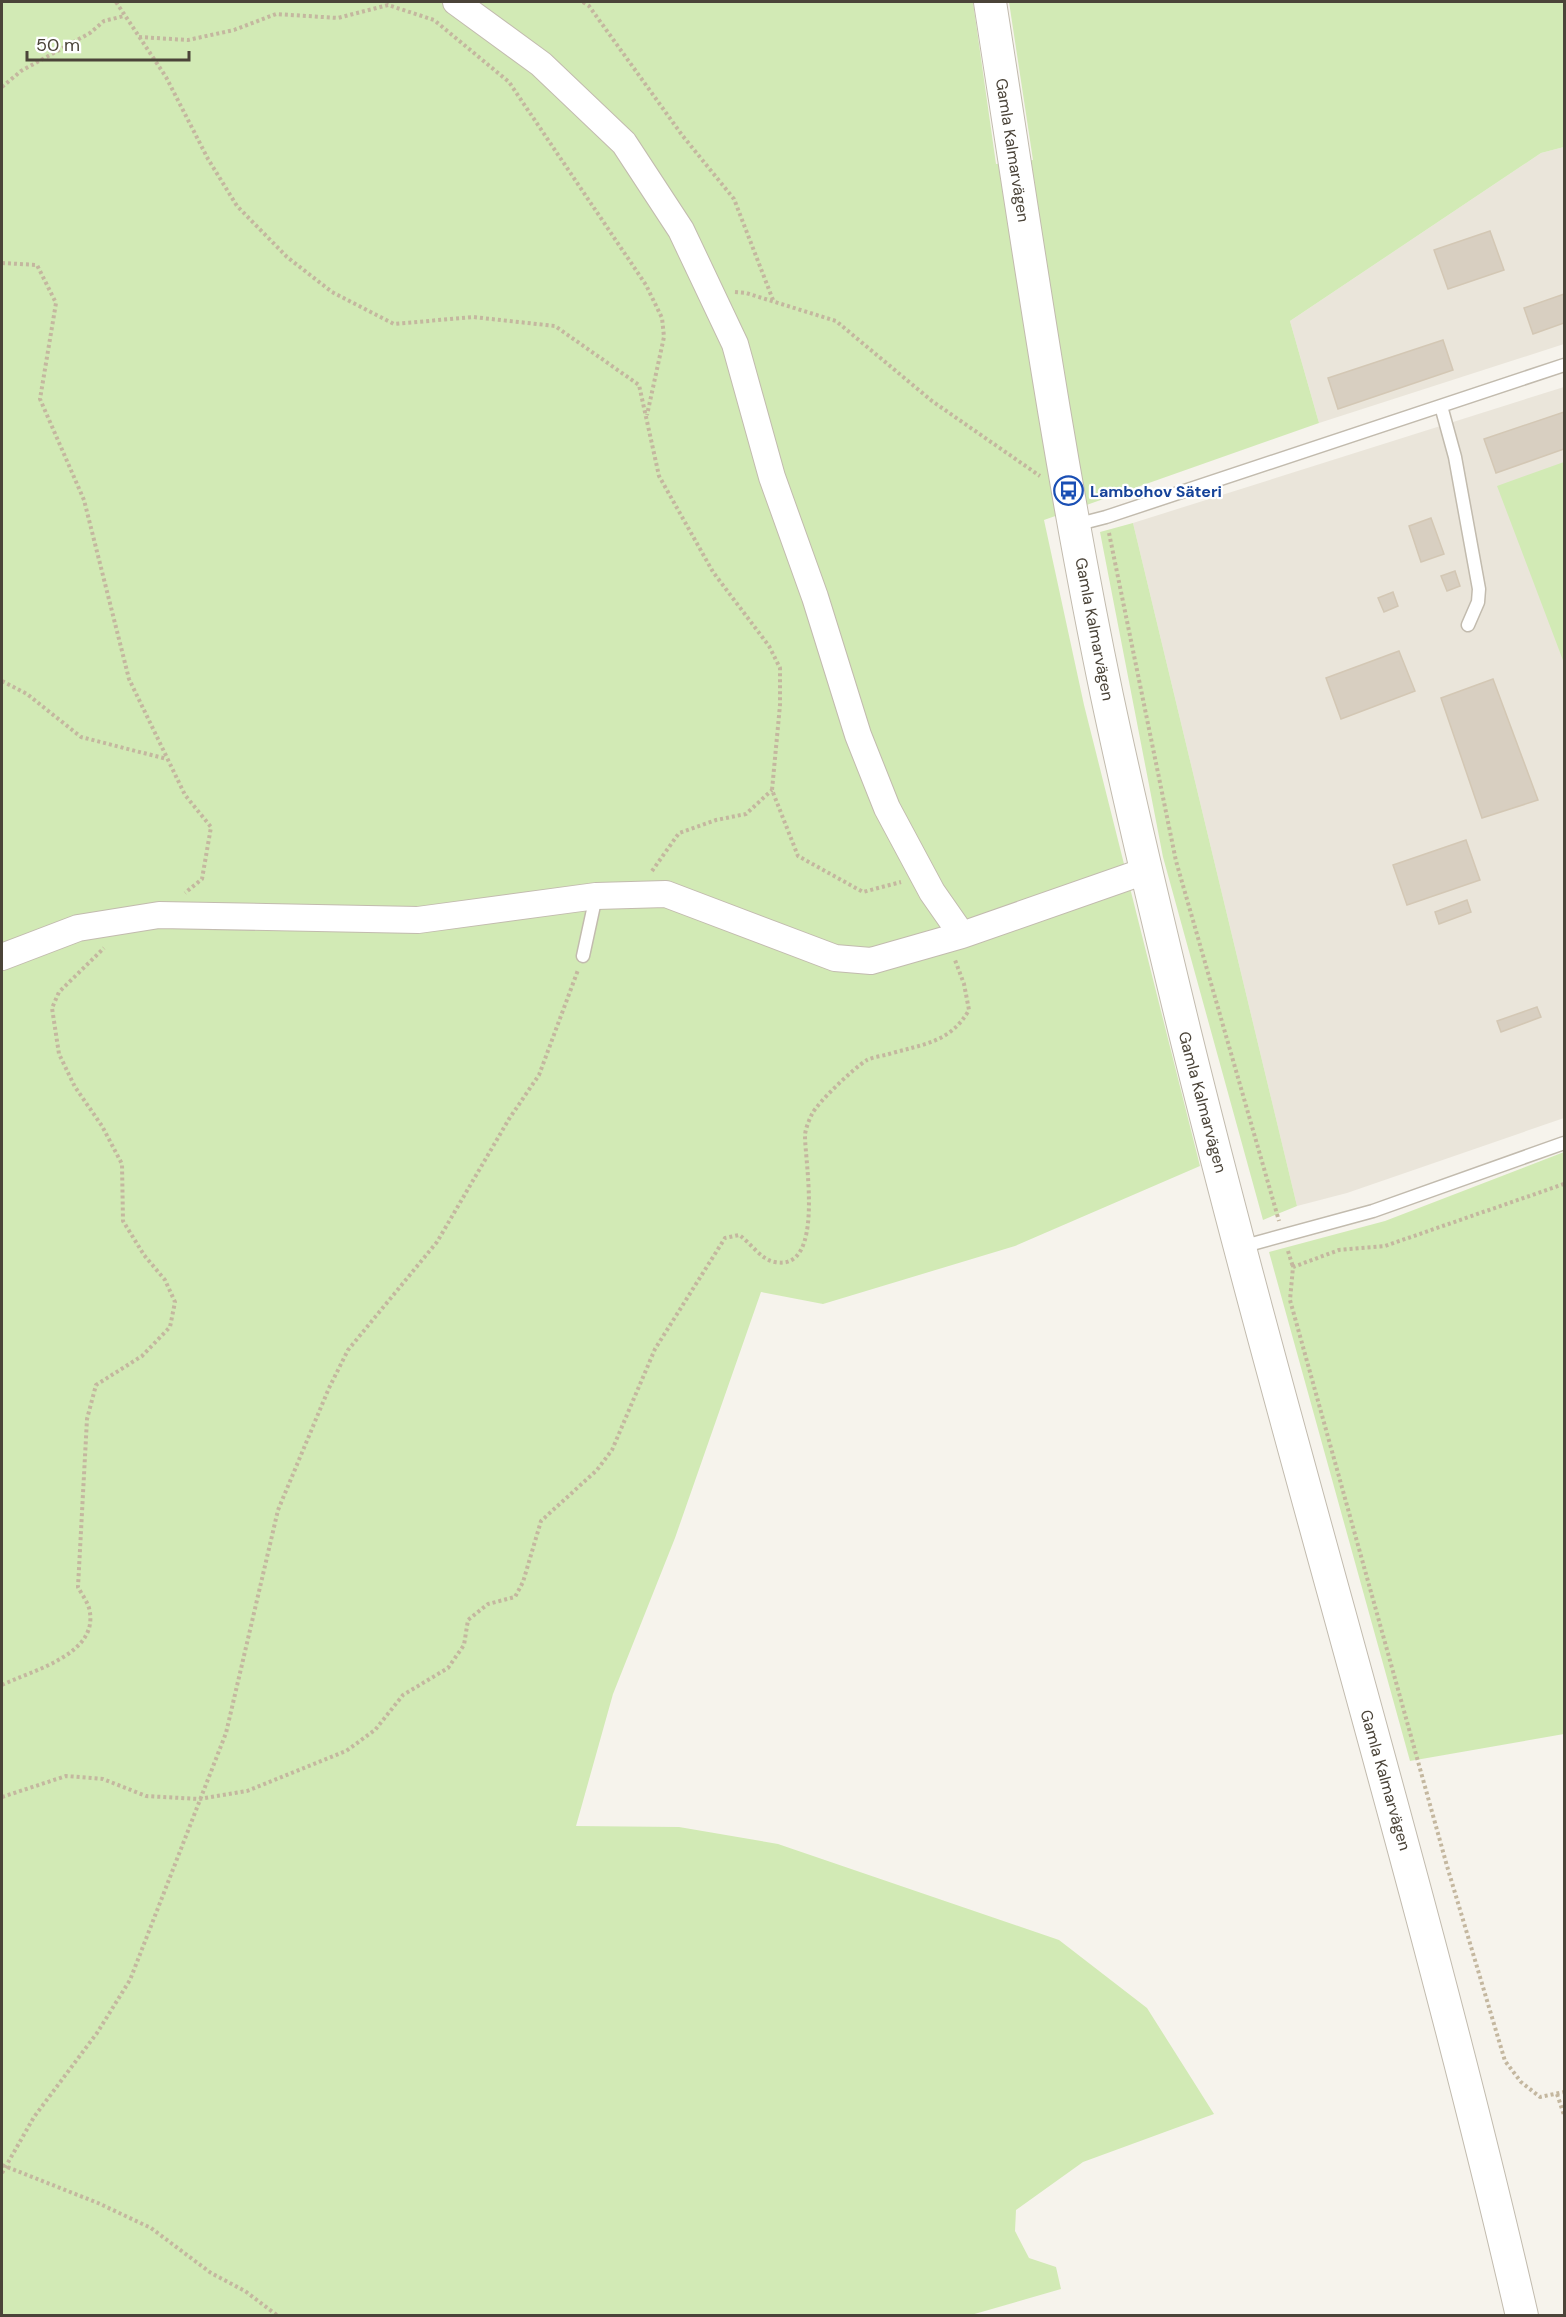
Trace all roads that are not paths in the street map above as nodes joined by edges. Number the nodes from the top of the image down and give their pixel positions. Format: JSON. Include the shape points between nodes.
{"nodes":[{"id":1,"x":456,"y":2,"type":"edge"},
{"id":2,"x":990,"y":2,"type":"edge"},
{"id":3,"x":1564,"y":365,"type":"edge"},
{"id":4,"x":1441,"y":406,"type":"junction"},
{"id":5,"x":1075,"y":525,"type":"junction"},
{"id":6,"x":1468,"y":625,"type":"dead end"},
{"id":7,"x":1148,"y":870,"type":"junction"},
{"id":8,"x":596,"y":896,"type":"junction"},
{"id":9,"x":954,"y":937,"type":"junction"},
{"id":10,"x":583,"y":956,"type":"road end"},
{"id":11,"x":2,"y":957,"type":"edge"},
{"id":12,"x":1564,"y":1143,"type":"edge"},
{"id":13,"x":1241,"y":1247,"type":"junction"},
{"id":14,"x":1522,"y":2316,"type":"edge"}],
"edges":[{"from":1,"to":9,"type":"street","via":[[541,64],[624,143],[681,230],[735,344],[772,477],[862,745],[887,808]]},
{"from":2,"to":5,"type":"street","name":"Gamla Kalmarvägen"},
{"from":3,"to":4,"type":"lane"},
{"from":4,"to":5,"type":"lane"},
{"from":4,"to":6,"type":"lane","via":[[1457,467],[1479,589]]},
{"from":5,"to":7,"type":"street","name":"Gamla Kalmarvägen","via":[[1107,696]]},
{"from":7,"to":9,"type":"street"},
{"from":7,"to":13,"type":"street","name":"Gamla Kalmarvägen","via":[[1185,1034]]},
{"from":8,"to":9,"type":"street","via":[[666,894],[836,958],[871,961]]},
{"from":8,"to":10,"type":"lane"},
{"from":8,"to":11,"type":"street","via":[[418,920],[159,915],[78,928]]},
{"from":12,"to":13,"type":"lane","via":[[1373,1211]]},
{"from":13,"to":14,"type":"street","name":"Gamla Kalmarvägen","via":[[1410,1867]]}]}
